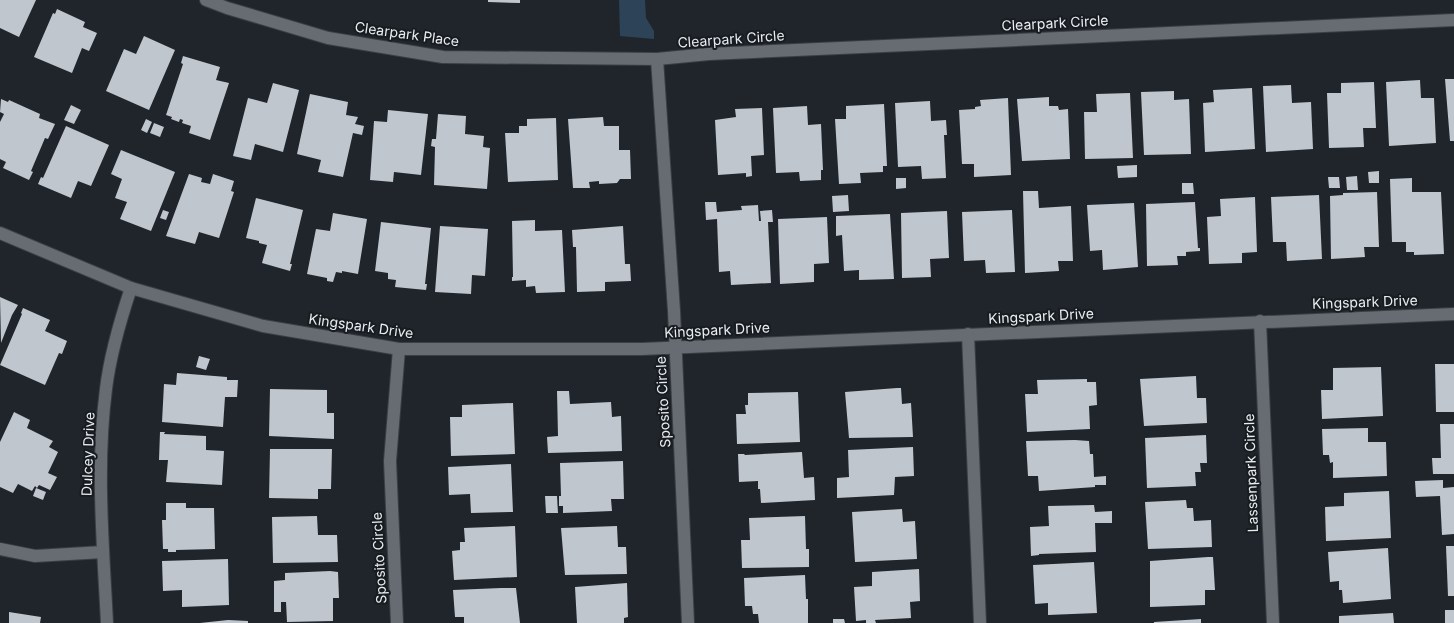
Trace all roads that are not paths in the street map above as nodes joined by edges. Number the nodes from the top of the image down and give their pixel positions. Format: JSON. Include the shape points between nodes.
{"nodes":[{"id":1,"x":206,"y":0,"type":"edge"},
{"id":2,"x":1454,"y":20,"type":"edge"},
{"id":3,"x":657,"y":59,"type":"junction"},
{"id":4,"x":0,"y":233,"type":"edge"},
{"id":5,"x":131,"y":288,"type":"junction"},
{"id":6,"x":1454,"y":314,"type":"edge"},
{"id":7,"x":1260,"y":321,"type":"junction"},
{"id":8,"x":968,"y":334,"type":"junction"},
{"id":9,"x":675,"y":347,"type":"junction"},
{"id":10,"x":399,"y":348,"type":"junction"},
{"id":11,"x":0,"y":548,"type":"edge"},
{"id":12,"x":103,"y":552,"type":"junction"},
{"id":13,"x":108,"y":623,"type":"edge"},
{"id":14,"x":397,"y":623,"type":"edge"},
{"id":15,"x":688,"y":623,"type":"edge"},
{"id":16,"x":980,"y":623,"type":"edge"},
{"id":17,"x":1273,"y":623,"type":"edge"}],
"edges":[{"from":1,"to":3,"type":"street","name":"Clearpark Place","via":[[328,38],[443,57]]},
{"from":2,"to":3,"type":"street","name":"Clearpark Circle","via":[[709,54]]},
{"from":3,"to":9,"type":"street","name":"Sposito Circle"},
{"from":4,"to":5,"type":"street","name":"Kingspark Drive"},
{"from":5,"to":10,"type":"street","name":"Kingspark Drive","via":[[263,326]]},
{"from":5,"to":12,"type":"street","name":"Dulcey Drive","via":[[106,388],[101,456]]},
{"from":6,"to":7,"type":"street","name":"Kingspark Drive"},
{"from":7,"to":8,"type":"street","name":"Kingspark Drive"},
{"from":7,"to":17,"type":"street","name":"Lassenpark Circle"},
{"from":8,"to":9,"type":"street","name":"Kingspark Drive"},
{"from":8,"to":16,"type":"street"},
{"from":9,"to":10,"type":"street","name":"Kingspark Drive"},
{"from":9,"to":15,"type":"street","name":"Sposito Circle"},
{"from":10,"to":14,"type":"street","name":"Sposito Circle","via":[[390,461]]},
{"from":11,"to":12,"type":"street","via":[[35,556]]},
{"from":12,"to":13,"type":"street","name":"Dulcey Drive"}]}
